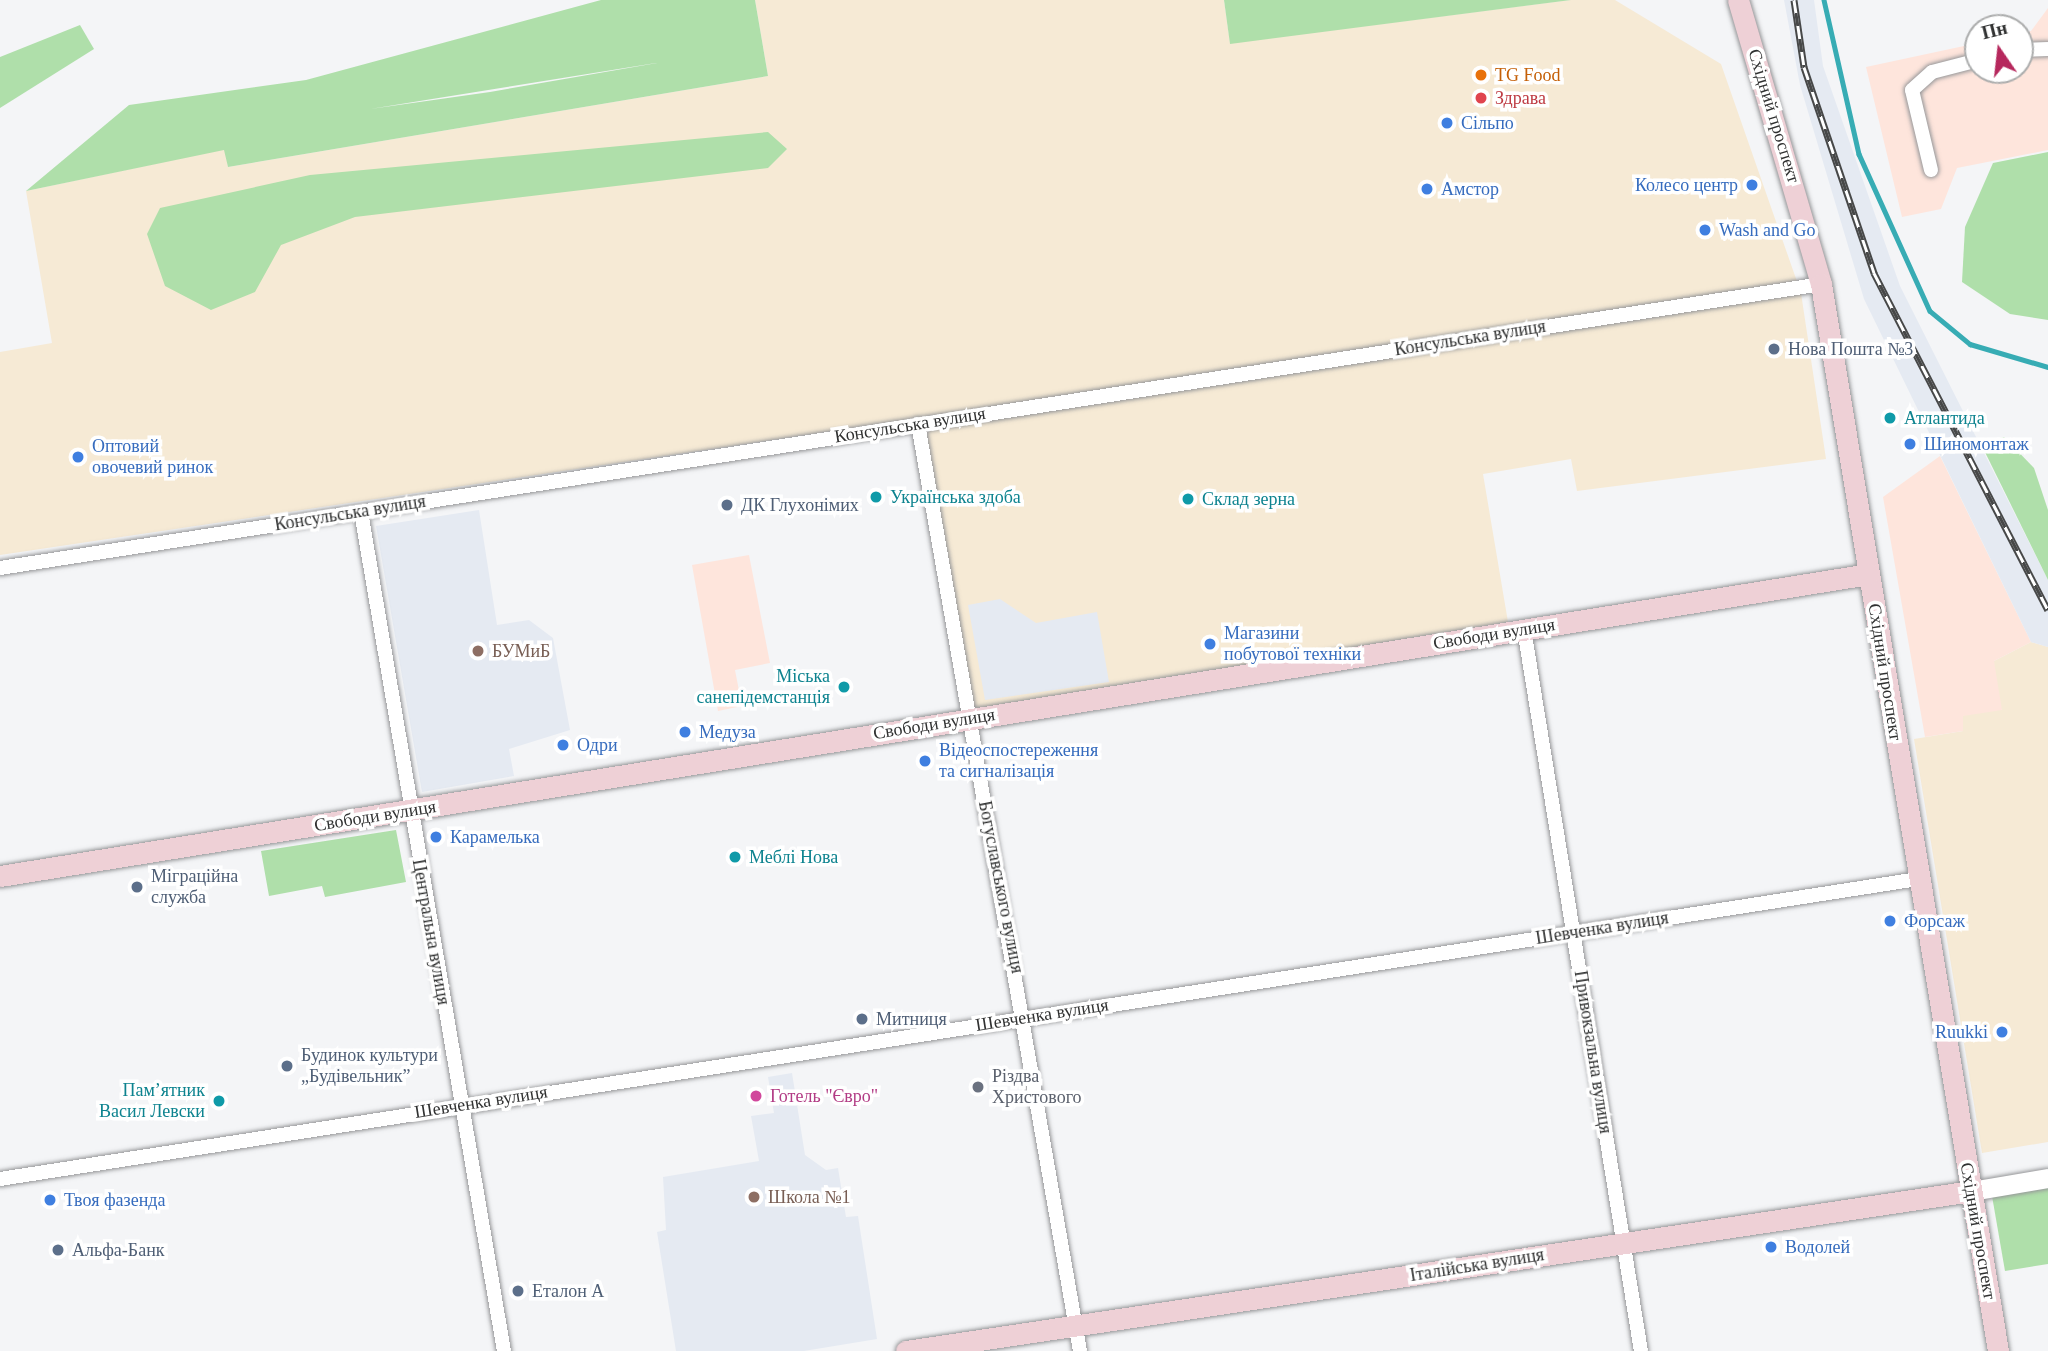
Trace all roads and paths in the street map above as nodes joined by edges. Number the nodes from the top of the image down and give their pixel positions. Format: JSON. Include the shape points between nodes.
{"nodes":[{"id":1,"x":1738,"y":0,"type":"edge"},
{"id":2,"x":1964,"y":64,"type":"edge"},
{"id":3,"x":1931,"y":170,"type":"dead end"},
{"id":4,"x":1821,"y":284,"type":"junction"},
{"id":5,"x":918,"y":424,"type":"junction"},
{"id":6,"x":361,"y":512,"type":"junction"},
{"id":7,"x":0,"y":568,"type":"edge"},
{"id":8,"x":1869,"y":573,"type":"junction"},
{"id":9,"x":1524,"y":629,"type":"junction"},
{"id":10,"x":969,"y":719,"type":"junction"},
{"id":11,"x":410,"y":810,"type":"junction"},
{"id":12,"x":0,"y":876,"type":"edge"},
{"id":13,"x":1918,"y":879,"type":"junction"},
{"id":14,"x":1574,"y":932,"type":"junction"},
{"id":15,"x":1025,"y":1017,"type":"junction"},
{"id":16,"x":460,"y":1105,"type":"junction"},
{"id":17,"x":2048,"y":1178,"type":"edge"},
{"id":18,"x":0,"y":1179,"type":"edge"},
{"id":19,"x":1971,"y":1191,"type":"junction"},
{"id":20,"x":1624,"y":1243,"type":"junction"},
{"id":21,"x":1075,"y":1326,"type":"junction"},
{"id":22,"x":504,"y":1351,"type":"edge"},
{"id":23,"x":906,"y":1351,"type":"edge"},
{"id":24,"x":1080,"y":1351,"type":"edge"},
{"id":25,"x":1641,"y":1351,"type":"edge"},
{"id":26,"x":1998,"y":1351,"type":"edge"}],
"edges":[{"from":1,"to":4,"type":"main road","name":"Східний проспект"},
{"from":2,"to":3,"type":"street","via":[[1932,72],[1912,90]]},
{"from":4,"to":5,"type":"street","name":"Консульська вулиця"},
{"from":4,"to":8,"type":"main road","name":"Східний проспект"},
{"from":5,"to":6,"type":"street","name":"Консульська вулиця"},
{"from":5,"to":10,"type":"street","name":"Богуславського вулиця"},
{"from":6,"to":7,"type":"street","name":"Консульська вулиця"},
{"from":6,"to":11,"type":"street","name":"Центральна вулиця"},
{"from":8,"to":9,"type":"main road","name":"Свободи вулиця"},
{"from":8,"to":13,"type":"main road","name":"Східний проспект"},
{"from":9,"to":10,"type":"main road","name":"Свободи вулиця"},
{"from":9,"to":14,"type":"street","name":"Привокзальна вулиця"},
{"from":10,"to":11,"type":"main road","name":"Свободи вулиця"},
{"from":10,"to":15,"type":"street","name":"Богуславського вулиця"},
{"from":11,"to":12,"type":"main road","name":"Свободи вулиця"},
{"from":11,"to":16,"type":"street","name":"Центральна вулиця"},
{"from":13,"to":14,"type":"street","name":"Шевченка вулиця"},
{"from":13,"to":19,"type":"main road","name":"Східний проспект"},
{"from":14,"to":15,"type":"street","name":"Шевченка вулиця"},
{"from":14,"to":20,"type":"street","name":"Привокзальна вулиця"},
{"from":15,"to":16,"type":"street","name":"Шевченка вулиця"},
{"from":15,"to":21,"type":"street","name":"Богуславського вулиця"},
{"from":16,"to":18,"type":"street","name":"Шевченка вулиця"},
{"from":16,"to":22,"type":"street","name":"Центральна вулиця"},
{"from":17,"to":19,"type":"street","name":"Італійська вулиця"},
{"from":19,"to":20,"type":"main road","name":"Італійська вулиця"},
{"from":19,"to":26,"type":"main road","name":"Східний проспект"},
{"from":20,"to":21,"type":"main road","name":"Італійська вулиця"},
{"from":20,"to":25,"type":"street","name":"Привокзальна вулиця"},
{"from":21,"to":23,"type":"main road","name":"Італійська вулиця"},
{"from":21,"to":24,"type":"street","name":"Богуславського вулиця"}]}
